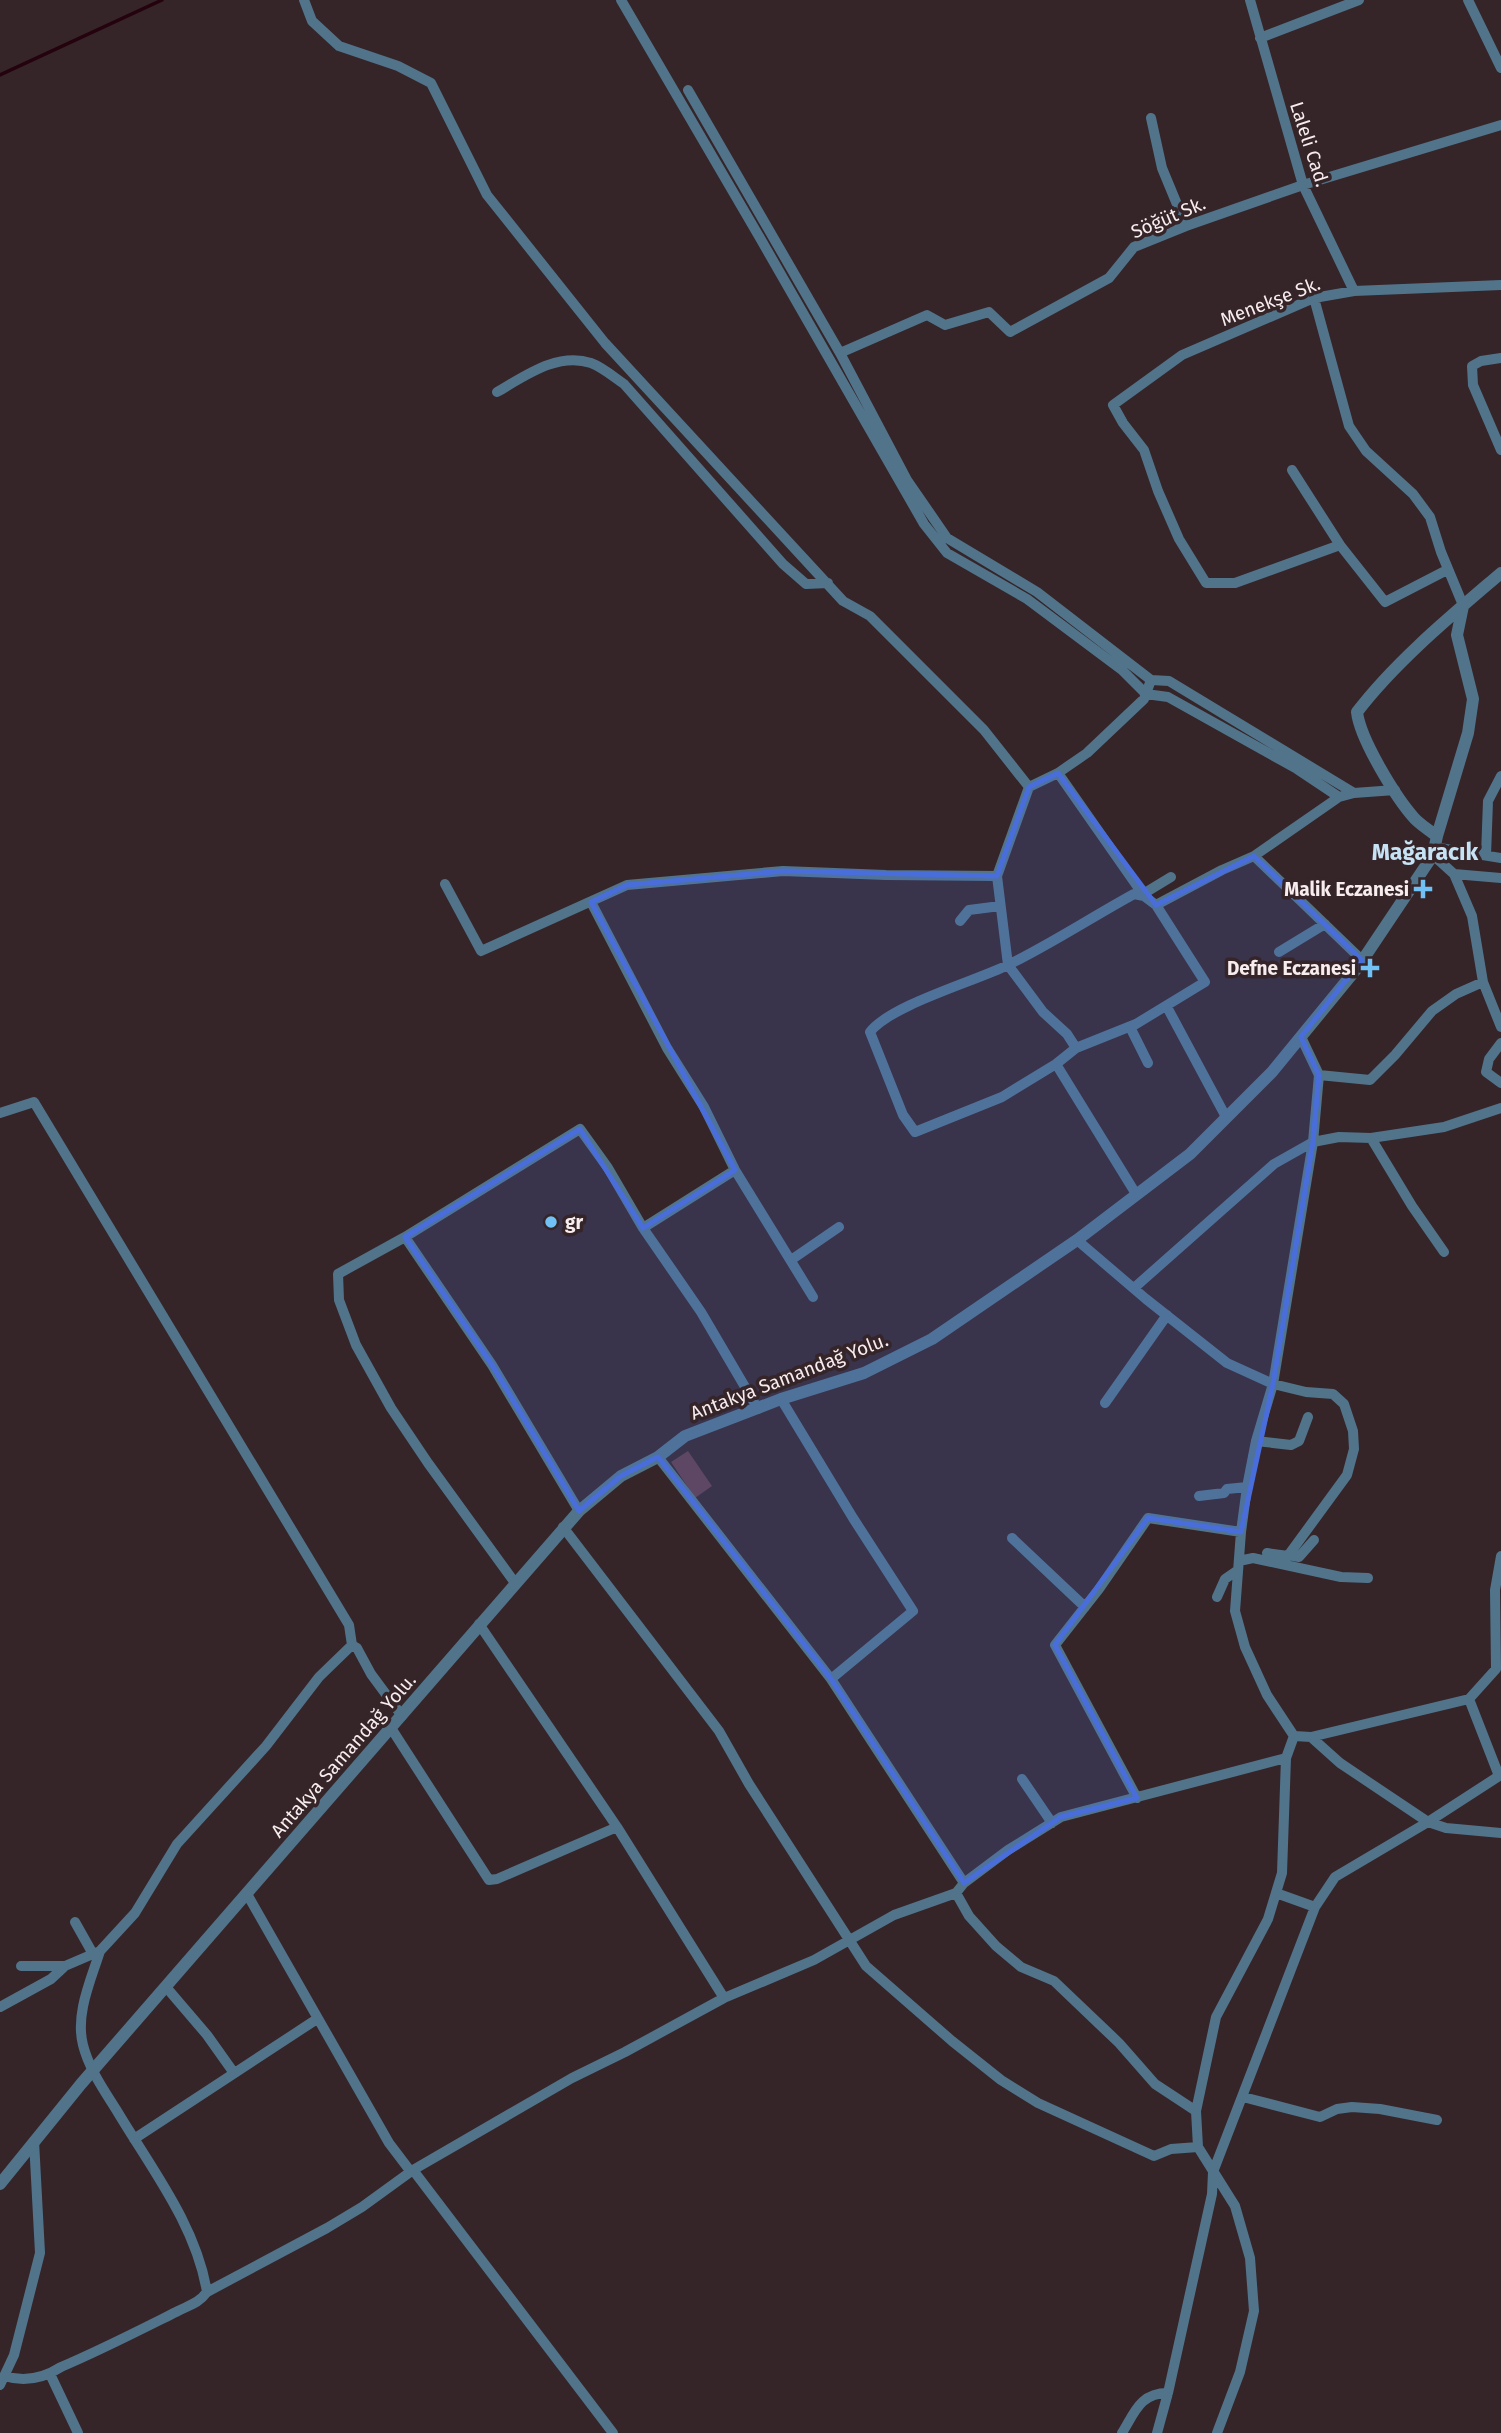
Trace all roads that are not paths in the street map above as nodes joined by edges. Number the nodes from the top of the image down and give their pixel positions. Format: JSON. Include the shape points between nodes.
{"nodes":[{"id":1,"x":304,"y":0,"type":"edge"},
{"id":2,"x":621,"y":0,"type":"edge"},
{"id":3,"x":1250,"y":0,"type":"edge"},
{"id":4,"x":1359,"y":0,"type":"edge"},
{"id":5,"x":1468,"y":0,"type":"edge"},
{"id":6,"x":1260,"y":38,"type":"junction"},
{"id":7,"x":1500,"y":64,"type":"edge"},
{"id":8,"x":688,"y":90,"type":"dead end"},
{"id":9,"x":1151,"y":118,"type":"dead end"},
{"id":10,"x":1501,"y":125,"type":"edge"},
{"id":11,"x":1303,"y":185,"type":"junction"},
{"id":12,"x":1186,"y":226,"type":"junction"},
{"id":13,"x":1501,"y":285,"type":"edge"},
{"id":14,"x":1354,"y":291,"type":"junction"},
{"id":15,"x":1314,"y":298,"type":"junction"},
{"id":16,"x":840,"y":353,"type":"junction"},
{"id":17,"x":1501,"y":358,"type":"edge"},
{"id":18,"x":497,"y":393,"type":"dead end"},
{"id":19,"x":1501,"y":450,"type":"edge"},
{"id":20,"x":1292,"y":470,"type":"dead end"},
{"id":21,"x":1340,"y":545,"type":"junction"},
{"id":22,"x":1447,"y":570,"type":"junction"},
{"id":23,"x":1501,"y":573,"type":"edge"},
{"id":24,"x":828,"y":583,"type":"junction"},
{"id":25,"x":1464,"y":605,"type":"junction"},
{"id":26,"x":1151,"y":680,"type":"junction"},
{"id":27,"x":1146,"y":694,"type":"junction"},
{"id":28,"x":1058,"y":773,"type":"junction"},
{"id":29,"x":1501,"y":776,"type":"edge"},
{"id":30,"x":1029,"y":787,"type":"junction"},
{"id":31,"x":1395,"y":790,"type":"junction"},
{"id":32,"x":1354,"y":793,"type":"junction"},
{"id":33,"x":1339,"y":797,"type":"junction"},
{"id":34,"x":1435,"y":846,"type":"junction"},
{"id":35,"x":1486,"y":855,"type":"junction"},
{"id":36,"x":1254,"y":856,"type":"junction"},
{"id":37,"x":1501,"y":858,"type":"edge"},
{"id":38,"x":1454,"y":874,"type":"junction"},
{"id":39,"x":996,"y":876,"type":"junction"},
{"id":40,"x":1171,"y":877,"type":"dead end"},
{"id":41,"x":1501,"y":878,"type":"edge"},
{"id":42,"x":445,"y":884,"type":"dead end"},
{"id":43,"x":1144,"y":895,"type":"junction"},
{"id":44,"x":591,"y":902,"type":"junction"},
{"id":45,"x":1156,"y":905,"type":"junction"},
{"id":46,"x":1000,"y":906,"type":"junction"},
{"id":47,"x":960,"y":921,"type":"dead end"},
{"id":48,"x":1325,"y":924,"type":"junction"},
{"id":49,"x":1279,"y":952,"type":"dead end"},
{"id":50,"x":1363,"y":960,"type":"junction"},
{"id":51,"x":1008,"y":965,"type":"junction"},
{"id":52,"x":1483,"y":982,"type":"junction"},
{"id":53,"x":1167,"y":1007,"type":"junction"},
{"id":54,"x":1130,"y":1027,"type":"junction"},
{"id":55,"x":1501,"y":1027,"type":"edge"},
{"id":56,"x":1301,"y":1037,"type":"junction"},
{"id":57,"x":1501,"y":1043,"type":"edge"},
{"id":58,"x":1076,"y":1048,"type":"junction"},
{"id":59,"x":1148,"y":1063,"type":"dead end"},
{"id":60,"x":1056,"y":1064,"type":"junction"},
{"id":61,"x":1319,"y":1075,"type":"junction"},
{"id":62,"x":1501,"y":1083,"type":"edge"},
{"id":63,"x":1501,"y":1108,"type":"edge"},
{"id":64,"x":1,"y":1111,"type":"edge"},
{"id":65,"x":1226,"y":1117,"type":"junction"},
{"id":66,"x":1371,"y":1138,"type":"junction"},
{"id":67,"x":1313,"y":1142,"type":"junction"},
{"id":68,"x":735,"y":1170,"type":"junction"},
{"id":69,"x":1136,"y":1194,"type":"junction"},
{"id":70,"x":839,"y":1227,"type":"dead end"},
{"id":71,"x":643,"y":1228,"type":"junction"},
{"id":72,"x":405,"y":1237,"type":"junction"},
{"id":73,"x":1077,"y":1240,"type":"junction"},
{"id":74,"x":1444,"y":1252,"type":"dead end"},
{"id":75,"x":791,"y":1261,"type":"junction"},
{"id":76,"x":1134,"y":1288,"type":"junction"},
{"id":77,"x":813,"y":1297,"type":"dead end"},
{"id":78,"x":1167,"y":1315,"type":"junction"},
{"id":79,"x":1273,"y":1384,"type":"junction"},
{"id":80,"x":781,"y":1399,"type":"junction"},
{"id":81,"x":1105,"y":1404,"type":"dead end"},
{"id":82,"x":758,"y":1409,"type":"junction"},
{"id":83,"x":1308,"y":1417,"type":"dead end"},
{"id":84,"x":1256,"y":1441,"type":"junction"},
{"id":85,"x":658,"y":1457,"type":"junction"},
{"id":86,"x":1247,"y":1488,"type":"junction"},
{"id":87,"x":1199,"y":1496,"type":"dead end"},
{"id":88,"x":579,"y":1511,"type":"junction"},
{"id":89,"x":563,"y":1527,"type":"junction"},
{"id":90,"x":1241,"y":1532,"type":"junction"},
{"id":91,"x":1012,"y":1538,"type":"dead end"},
{"id":92,"x":1314,"y":1540,"type":"dead end"},
{"id":93,"x":1267,"y":1553,"type":"dead end"},
{"id":94,"x":1501,"y":1556,"type":"edge"},
{"id":95,"x":1286,"y":1558,"type":"junction"},
{"id":96,"x":1238,"y":1565,"type":"junction"},
{"id":97,"x":1368,"y":1578,"type":"dead end"},
{"id":98,"x":515,"y":1583,"type":"junction"},
{"id":99,"x":1217,"y":1597,"type":"dead end"},
{"id":100,"x":1085,"y":1607,"type":"junction"},
{"id":101,"x":479,"y":1624,"type":"junction"},
{"id":102,"x":352,"y":1644,"type":"junction"},
{"id":103,"x":831,"y":1679,"type":"junction"},
{"id":104,"x":1469,"y":1699,"type":"junction"},
{"id":105,"x":402,"y":1716,"type":"junction"},
{"id":106,"x":391,"y":1728,"type":"junction"},
{"id":107,"x":1294,"y":1736,"type":"junction"},
{"id":108,"x":1311,"y":1737,"type":"junction"},
{"id":109,"x":1286,"y":1758,"type":"junction"},
{"id":110,"x":1021,"y":1779,"type":"dead end"},
{"id":111,"x":1137,"y":1798,"type":"junction"},
{"id":112,"x":1428,"y":1822,"type":"junction"},
{"id":113,"x":1052,"y":1823,"type":"junction"},
{"id":114,"x":617,"y":1827,"type":"junction"},
{"id":115,"x":1501,"y":1833,"type":"edge"},
{"id":116,"x":964,"y":1883,"type":"junction"},
{"id":117,"x":956,"y":1893,"type":"junction"},
{"id":118,"x":1276,"y":1893,"type":"junction"},
{"id":119,"x":247,"y":1894,"type":"junction"},
{"id":120,"x":1315,"y":1907,"type":"junction"},
{"id":121,"x":75,"y":1922,"type":"dead end"},
{"id":122,"x":850,"y":1941,"type":"junction"},
{"id":123,"x":96,"y":1953,"type":"junction"},
{"id":124,"x":21,"y":1966,"type":"dead end"},
{"id":125,"x":65,"y":1966,"type":"junction"},
{"id":126,"x":166,"y":1987,"type":"junction"},
{"id":127,"x":724,"y":1998,"type":"junction"},
{"id":128,"x":0,"y":2007,"type":"edge"},
{"id":129,"x":317,"y":2018,"type":"junction"},
{"id":130,"x":93,"y":2071,"type":"junction"},
{"id":131,"x":234,"y":2073,"type":"junction"},
{"id":132,"x":1243,"y":2097,"type":"junction"},
{"id":133,"x":1196,"y":2111,"type":"junction"},
{"id":134,"x":1437,"y":2120,"type":"dead end"},
{"id":135,"x":134,"y":2139,"type":"junction"},
{"id":136,"x":34,"y":2140,"type":"junction"},
{"id":137,"x":1198,"y":2147,"type":"junction"},
{"id":138,"x":412,"y":2171,"type":"junction"},
{"id":139,"x":1213,"y":2172,"type":"junction"},
{"id":140,"x":0,"y":2183,"type":"edge"},
{"id":141,"x":207,"y":2291,"type":"junction"},
{"id":142,"x":50,"y":2375,"type":"junction"},
{"id":143,"x":2,"y":2381,"type":"edge"},
{"id":144,"x":1168,"y":2393,"type":"junction"},
{"id":145,"x":78,"y":2433,"type":"edge"},
{"id":146,"x":613,"y":2433,"type":"edge"},
{"id":147,"x":1122,"y":2433,"type":"edge"},
{"id":148,"x":1157,"y":2433,"type":"edge"},
{"id":149,"x":1217,"y":2433,"type":"edge"}],
"edges":[{"from":1,"to":24,"type":"street","via":[[312,21],[338,46],[398,66],[431,83],[487,195],[554,280],[605,344]]},
{"from":2,"to":27,"type":"street","via":[[924,524],[947,553],[1027,599],[1122,670]]},
{"from":3,"to":6,"type":"street","name":"Laleli Cad."},
{"from":4,"to":6,"type":"street"},
{"from":5,"to":7,"type":"street"},
{"from":6,"to":11,"type":"street","name":"Laleli Cad."},
{"from":8,"to":16,"type":"street"},
{"from":9,"to":12,"type":"street","via":[[1162,168]]},
{"from":10,"to":11,"type":"street","name":"Söğüt Sk."},
{"from":11,"to":12,"type":"street","name":"Söğüt Sk."},
{"from":11,"to":14,"type":"street","name":"Laleli Cad."},
{"from":12,"to":16,"type":"street","name":"Söğüt Sk.","via":[[1134,247],[1109,278],[1010,332],[989,312],[945,325],[927,315]]},
{"from":13,"to":14,"type":"street","name":"Menekşe Sk."},
{"from":14,"to":15,"type":"street","name":"Menekşe Sk."},
{"from":15,"to":21,"type":"street","name":"Menekşe Sk.","via":[[1182,355],[1113,405],[1144,450],[1180,539],[1206,583],[1236,583]]},
{"from":15,"to":22,"type":"street","via":[[1349,426],[1366,451],[1413,494],[1430,517]]},
{"from":16,"to":26,"type":"street","via":[[907,480],[947,538],[1037,592]]},
{"from":17,"to":19,"type":"street","via":[[1472,366],[1473,385]]},
{"from":18,"to":24,"type":"street","via":[[536,370],[567,359],[592,363],[624,384],[783,565],[806,584]]},
{"from":20,"to":21,"type":"street"},
{"from":21,"to":22,"type":"street","via":[[1385,602]]},
{"from":22,"to":25,"type":"street"},
{"from":23,"to":25,"type":"street"},
{"from":24,"to":30,"type":"street","via":[[843,601],[870,616],[975,720]]},
{"from":25,"to":31,"type":"street","via":[[1374,690],[1357,712],[1359,726]]},
{"from":25,"to":34,"type":"street","name":"Antakya Samandağ Yolu.","via":[[1457,635],[1473,699],[1468,733]]},
{"from":26,"to":27,"type":"street"},
{"from":26,"to":32,"type":"street","via":[[1169,681]]},
{"from":27,"to":28,"type":"street","via":[[1087,753]]},
{"from":27,"to":33,"type":"street","via":[[1168,697]]},
{"from":28,"to":30,"type":"street"},
{"from":28,"to":43,"type":"street"},
{"from":29,"to":35,"type":"street","via":[[1488,802]]},
{"from":30,"to":39,"type":"street"},
{"from":31,"to":32,"type":"street"},
{"from":31,"to":34,"type":"street"},
{"from":32,"to":33,"type":"street"},
{"from":33,"to":36,"type":"street"},
{"from":34,"to":35,"type":"street"},
{"from":34,"to":38,"type":"street"},
{"from":34,"to":50,"type":"street","name":"Antakya Samandağ Yolu."},
{"from":35,"to":37,"type":"street"},
{"from":36,"to":45,"type":"street"},
{"from":36,"to":48,"type":"street"},
{"from":38,"to":41,"type":"street"},
{"from":38,"to":52,"type":"street","via":[[1472,916]]},
{"from":39,"to":44,"type":"street","via":[[783,871],[627,885]]},
{"from":39,"to":46,"type":"street"},
{"from":40,"to":43,"type":"street"},
{"from":42,"to":44,"type":"street","via":[[481,951]]},
{"from":43,"to":45,"type":"street"},
{"from":43,"to":51,"type":"street","via":[[1134,894]]},
{"from":44,"to":68,"type":"street"},
{"from":45,"to":53,"type":"street","via":[[1205,982]]},
{"from":46,"to":47,"type":"street","via":[[969,910]]},
{"from":46,"to":51,"type":"street"},
{"from":48,"to":49,"type":"street"},
{"from":48,"to":50,"type":"street"},
{"from":50,"to":56,"type":"street","name":"Antakya Samandağ Yolu."},
{"from":51,"to":58,"type":"street"},
{"from":51,"to":60,"type":"street","via":[[878,1021],[870,1032],[903,1115],[915,1132],[1002,1097]]},
{"from":52,"to":55,"type":"street"},
{"from":52,"to":61,"type":"street","via":[[1432,1011],[1370,1080]]},
{"from":53,"to":54,"type":"street"},
{"from":53,"to":65,"type":"street"},
{"from":54,"to":58,"type":"street"},
{"from":54,"to":59,"type":"street"},
{"from":56,"to":61,"type":"street"},
{"from":56,"to":65,"type":"street","name":"Antakya Samandağ Yolu."},
{"from":57,"to":62,"type":"street","via":[[1486,1072]]},
{"from":58,"to":60,"type":"street"},
{"from":60,"to":69,"type":"street"},
{"from":61,"to":67,"type":"street"},
{"from":63,"to":66,"type":"street","via":[[1444,1128]]},
{"from":64,"to":102,"type":"street","via":[[34,1102],[349,1625]]},
{"from":65,"to":69,"type":"street","name":"Antakya Samandağ Yolu.","via":[[1190,1154]]},
{"from":66,"to":67,"type":"street"},
{"from":66,"to":74,"type":"street"},
{"from":67,"to":76,"type":"street","via":[[1274,1164]]},
{"from":67,"to":79,"type":"street"},
{"from":68,"to":71,"type":"street"},
{"from":68,"to":75,"type":"street"},
{"from":69,"to":73,"type":"street","name":"Antakya Samandağ Yolu."},
{"from":70,"to":75,"type":"street"},
{"from":71,"to":72,"type":"street","via":[[580,1129]]},
{"from":71,"to":82,"type":"street","via":[[701,1312]]},
{"from":72,"to":88,"type":"street","via":[[492,1365]]},
{"from":72,"to":98,"type":"street","via":[[338,1274],[339,1300],[356,1345],[391,1408]]},
{"from":73,"to":76,"type":"street"},
{"from":73,"to":80,"type":"street","name":"Antakya Samandağ Yolu.","via":[[932,1339],[863,1373]]},
{"from":75,"to":77,"type":"street"},
{"from":76,"to":78,"type":"street"},
{"from":78,"to":79,"type":"street","via":[[1227,1363]]},
{"from":78,"to":81,"type":"street"},
{"from":79,"to":84,"type":"street"},
{"from":79,"to":95,"type":"street","via":[[1333,1394],[1344,1404],[1353,1431],[1347,1475]]},
{"from":80,"to":82,"type":"street","name":"Antakya Samandağ Yolu."},
{"from":80,"to":103,"type":"street","via":[[913,1611]]},
{"from":82,"to":85,"type":"street","name":"Antakya Samandağ Yolu.","via":[[685,1436]]},
{"from":83,"to":84,"type":"street","via":[[1299,1441],[1291,1445]]},
{"from":84,"to":86,"type":"street"},
{"from":85,"to":88,"type":"street","name":"Antakya Samandağ Yolu.","via":[[621,1476]]},
{"from":85,"to":103,"type":"street"},
{"from":86,"to":87,"type":"street"},
{"from":86,"to":90,"type":"street"},
{"from":88,"to":89,"type":"street","name":"Antakya Samandağ Yolu."},
{"from":89,"to":98,"type":"street","name":"Antakya Samandağ Yolu."},
{"from":89,"to":122,"type":"street","via":[[719,1731]]},
{"from":90,"to":96,"type":"street"},
{"from":90,"to":100,"type":"street","via":[[1148,1518]]},
{"from":91,"to":100,"type":"street"},
{"from":92,"to":95,"type":"street","via":[[1299,1557]]},
{"from":93,"to":95,"type":"street"},
{"from":94,"to":104,"type":"street","via":[[1495,1590],[1496,1669]]},
{"from":95,"to":96,"type":"street","via":[[1253,1558]]},
{"from":95,"to":97,"type":"street","via":[[1341,1577]]},
{"from":96,"to":99,"type":"street"},
{"from":96,"to":107,"type":"street","via":[[1236,1611],[1245,1647],[1267,1695]]},
{"from":98,"to":101,"type":"street","name":"Antakya Samandağ Yolu."},
{"from":100,"to":111,"type":"street","via":[[1055,1645]]},
{"from":101,"to":105,"type":"street","name":"Antakya Samandağ Yolu."},
{"from":101,"to":114,"type":"street"},
{"from":102,"to":105,"type":"street"},
{"from":102,"to":123,"type":"street","via":[[177,1844],[135,1913]]},
{"from":103,"to":116,"type":"street"},
{"from":104,"to":108,"type":"street"},
{"from":104,"to":112,"type":"street","via":[[1499,1776]]},
{"from":105,"to":106,"type":"street","name":"Antakya Samandağ Yolu."},
{"from":106,"to":114,"type":"street","via":[[489,1880]]},
{"from":106,"to":119,"type":"street","name":"Antakya Samandağ Yolu."},
{"from":107,"to":108,"type":"street"},
{"from":107,"to":109,"type":"street"},
{"from":108,"to":112,"type":"street","via":[[1340,1763]]},
{"from":109,"to":111,"type":"street"},
{"from":109,"to":118,"type":"street","via":[[1282,1873]]},
{"from":110,"to":113,"type":"street"},
{"from":111,"to":113,"type":"street"},
{"from":112,"to":115,"type":"street"},
{"from":112,"to":120,"type":"street","via":[[1335,1877]]},
{"from":113,"to":116,"type":"street"},
{"from":114,"to":127,"type":"street"},
{"from":116,"to":117,"type":"street"},
{"from":117,"to":122,"type":"street","via":[[894,1915]]},
{"from":117,"to":133,"type":"street","via":[[996,1946],[1021,1967],[1054,1981],[1155,2084]]},
{"from":118,"to":120,"type":"street"},
{"from":118,"to":133,"type":"street","via":[[1268,1919],[1216,2017]]},
{"from":119,"to":126,"type":"street","name":"Antakya Samandağ Yolu."},
{"from":119,"to":129,"type":"street"},
{"from":120,"to":132,"type":"street"},
{"from":121,"to":123,"type":"street"},
{"from":122,"to":127,"type":"street"},
{"from":122,"to":137,"type":"street","via":[[866,1966],[952,2041],[1038,2103],[1154,2155]]},
{"from":123,"to":125,"type":"street"},
{"from":123,"to":130,"type":"street","via":[[81,2014],[82,2044]]},
{"from":124,"to":125,"type":"street"},
{"from":125,"to":128,"type":"street","via":[[51,1979]]},
{"from":126,"to":130,"type":"street","name":"Antakya Samandağ Yolu."},
{"from":126,"to":131,"type":"street"},
{"from":127,"to":138,"type":"street","via":[[572,2078]]},
{"from":129,"to":131,"type":"street"},
{"from":129,"to":138,"type":"street","via":[[389,2143]]},
{"from":130,"to":135,"type":"street"},
{"from":130,"to":136,"type":"street","name":"Antakya Samandağ Yolu."},
{"from":131,"to":135,"type":"street"},
{"from":132,"to":134,"type":"street","via":[[1320,2117],[1352,2107]]},
{"from":132,"to":139,"type":"street"},
{"from":133,"to":137,"type":"street"},
{"from":135,"to":141,"type":"street","via":[[182,2218],[196,2248]]},
{"from":136,"to":140,"type":"street","name":"Antakya Samandağ Yolu."},
{"from":136,"to":143,"type":"street","via":[[40,2253],[14,2355]]},
{"from":137,"to":139,"type":"street"},
{"from":138,"to":141,"type":"street","via":[[327,2228]]},
{"from":138,"to":146,"type":"street"},
{"from":139,"to":144,"type":"street"},
{"from":139,"to":149,"type":"street","via":[[1235,2206],[1250,2258],[1254,2311],[1240,2372]]},
{"from":141,"to":142,"type":"street","via":[[199,2303]]},
{"from":142,"to":143,"type":"street"},
{"from":142,"to":145,"type":"street"},
{"from":144,"to":147,"type":"street","via":[[1156,2393],[1140,2402]]},
{"from":144,"to":148,"type":"street"}]}
